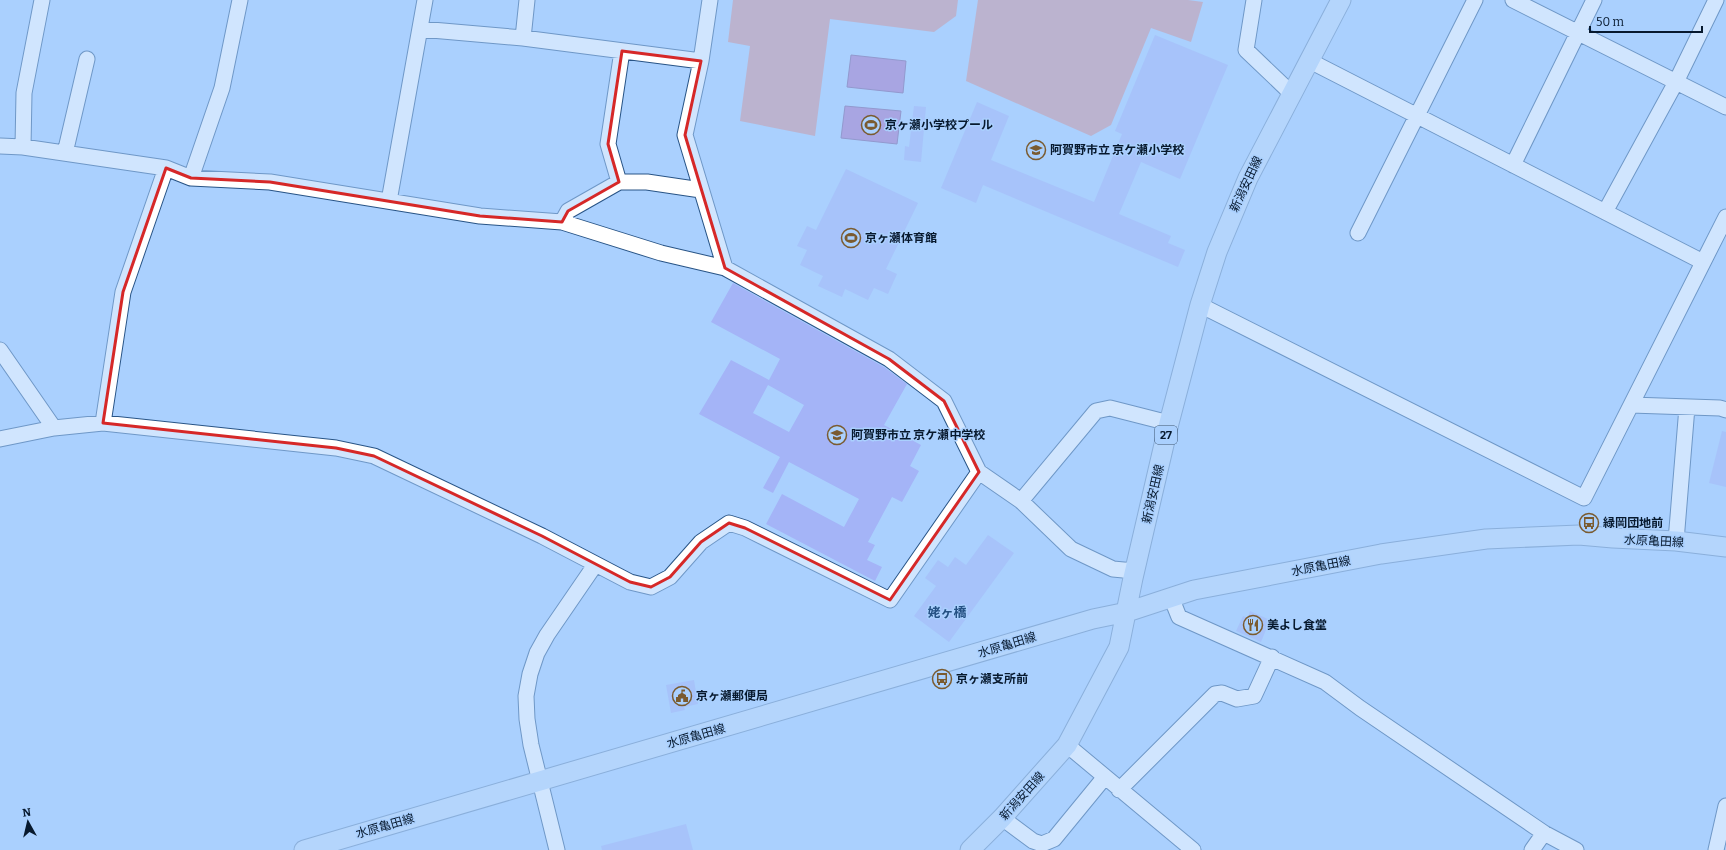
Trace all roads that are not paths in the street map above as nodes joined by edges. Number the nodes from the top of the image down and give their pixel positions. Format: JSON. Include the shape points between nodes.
{"nodes":[{"id":1,"x":42,"y":0,"type":"edge"},
{"id":2,"x":240,"y":0,"type":"edge"},
{"id":3,"x":424,"y":0,"type":"edge"},
{"id":4,"x":527,"y":0,"type":"edge"},
{"id":5,"x":710,"y":0,"type":"edge"},
{"id":6,"x":1254,"y":0,"type":"edge"},
{"id":7,"x":1341,"y":0,"type":"edge"},
{"id":8,"x":1475,"y":0,"type":"edge"},
{"id":9,"x":1512,"y":0,"type":"edge"},
{"id":10,"x":1594,"y":0,"type":"edge"},
{"id":11,"x":1716,"y":0,"type":"edge"},
{"id":12,"x":420,"y":29,"type":"junction"},
{"id":13,"x":1578,"y":33,"type":"junction"},
{"id":14,"x":523,"y":38,"type":"junction"},
{"id":15,"x":622,"y":51,"type":"junction"},
{"id":16,"x":87,"y":59,"type":"dead end"},
{"id":17,"x":1308,"y":60,"type":"junction"},
{"id":18,"x":701,"y":61,"type":"junction"},
{"id":19,"x":1676,"y":82,"type":"junction"},
{"id":20,"x":1291,"y":93,"type":"junction"},
{"id":21,"x":1726,"y":106,"type":"edge"},
{"id":22,"x":1418,"y":116,"type":"junction"},
{"id":23,"x":0,"y":146,"type":"edge"},
{"id":24,"x":22,"y":147,"type":"junction"},
{"id":25,"x":65,"y":153,"type":"junction"},
{"id":26,"x":1513,"y":165,"type":"junction"},
{"id":27,"x":166,"y":168,"type":"junction"},
{"id":28,"x":191,"y":178,"type":"junction"},
{"id":29,"x":619,"y":182,"type":"junction"},
{"id":30,"x":702,"y":190,"type":"junction"},
{"id":31,"x":389,"y":201,"type":"junction"},
{"id":32,"x":1606,"y":212,"type":"junction"},
{"id":33,"x":1726,"y":217,"type":"edge"},
{"id":34,"x":562,"y":222,"type":"junction"},
{"id":35,"x":1358,"y":233,"type":"dead end"},
{"id":36,"x":1703,"y":262,"type":"junction"},
{"id":37,"x":725,"y":268,"type":"junction"},
{"id":38,"x":1200,"y":305,"type":"junction"},
{"id":39,"x":0,"y":350,"type":"edge"},
{"id":40,"x":1724,"y":404,"type":"edge"},
{"id":41,"x":1631,"y":405,"type":"junction"},
{"id":42,"x":1687,"y":407,"type":"junction"},
{"id":43,"x":103,"y":422,"type":"junction"},
{"id":44,"x":1169,"y":423,"type":"junction"},
{"id":45,"x":54,"y":428,"type":"junction"},
{"id":46,"x":0,"y":439,"type":"edge"},
{"id":47,"x":979,"y":472,"type":"junction"},
{"id":48,"x":1021,"y":500,"type":"junction"},
{"id":49,"x":1676,"y":541,"type":"junction"},
{"id":50,"x":1726,"y":547,"type":"edge"},
{"id":51,"x":594,"y":565,"type":"junction"},
{"id":52,"x":1134,"y":571,"type":"junction"},
{"id":53,"x":1171,"y":597,"type":"junction"},
{"id":54,"x":1127,"y":612,"type":"junction"},
{"id":55,"x":1272,"y":657,"type":"junction"},
{"id":56,"x":1067,"y":745,"type":"junction"},
{"id":57,"x":1104,"y":778,"type":"junction"},
{"id":58,"x":541,"y":781,"type":"junction"},
{"id":59,"x":1119,"y":790,"type":"junction"},
{"id":60,"x":1726,"y":806,"type":"edge"},
{"id":61,"x":1002,"y":818,"type":"junction"},
{"id":62,"x":1544,"y":833,"type":"junction"},
{"id":63,"x":1191,"y":849,"type":"edge"},
{"id":64,"x":304,"y":850,"type":"edge"},
{"id":65,"x":557,"y":850,"type":"edge"},
{"id":66,"x":970,"y":850,"type":"edge"},
{"id":67,"x":1532,"y":850,"type":"edge"},
{"id":68,"x":1576,"y":850,"type":"edge"},
{"id":69,"x":1716,"y":850,"type":"edge"}],
"edges":[{"from":1,"to":24,"type":"street","via":[[24,93]]},
{"from":2,"to":28,"type":"street","via":[[222,88]]},
{"from":3,"to":12,"type":"street"},
{"from":4,"to":14,"type":"street"},
{"from":5,"to":18,"type":"street"},
{"from":6,"to":20,"type":"street","via":[[1246,50]]},
{"from":7,"to":17,"type":"main road","name":"新潟安田線","number":"27"},
{"from":8,"to":22,"type":"street"},
{"from":9,"to":13,"type":"street"},
{"from":10,"to":13,"type":"street"},
{"from":11,"to":19,"type":"street"},
{"from":12,"to":14,"type":"street"},
{"from":12,"to":31,"type":"street"},
{"from":13,"to":19,"type":"street"},
{"from":13,"to":26,"type":"street"},
{"from":14,"to":15,"type":"street"},
{"from":15,"to":18,"type":"street"},
{"from":15,"to":29,"type":"street","via":[[608,144]]},
{"from":16,"to":25,"type":"street"},
{"from":17,"to":20,"type":"main road","name":"新潟安田線","number":"27"},
{"from":17,"to":22,"type":"street"},
{"from":18,"to":30,"type":"street","via":[[685,135]]},
{"from":19,"to":21,"type":"street"},
{"from":19,"to":32,"type":"street"},
{"from":20,"to":38,"type":"main road","name":"新潟安田線","number":"27","via":[[1248,178],[1217,252]]},
{"from":22,"to":26,"type":"street"},
{"from":22,"to":35,"type":"street"},
{"from":23,"to":24,"type":"street"},
{"from":24,"to":25,"type":"street"},
{"from":25,"to":27,"type":"street"},
{"from":26,"to":32,"type":"street"},
{"from":27,"to":28,"type":"street"},
{"from":27,"to":43,"type":"street","via":[[123,292]]},
{"from":28,"to":31,"type":"street","via":[[270,182]]},
{"from":29,"to":30,"type":"street","via":[[647,182]]},
{"from":29,"to":34,"type":"street","via":[[568,211]]},
{"from":30,"to":37,"type":"street"},
{"from":31,"to":34,"type":"street","via":[[480,216]]},
{"from":32,"to":36,"type":"street"},
{"from":33,"to":36,"type":"street"},
{"from":34,"to":37,"type":"street","via":[[661,253]]},
{"from":36,"to":41,"type":"street"},
{"from":37,"to":47,"type":"street","via":[[889,359],[944,400]]},
{"from":38,"to":41,"type":"street","via":[[1584,498]]},
{"from":38,"to":44,"type":"main road","name":"新潟安田線","number":"27"},
{"from":39,"to":45,"type":"street"},
{"from":40,"to":42,"type":"street"},
{"from":41,"to":42,"type":"street"},
{"from":42,"to":49,"type":"street"},
{"from":43,"to":45,"type":"street"},
{"from":43,"to":51,"type":"street","via":[[336,448],[374,456],[542,536]]},
{"from":44,"to":48,"type":"street","via":[[1110,408],[1096,411]]},
{"from":44,"to":52,"type":"main road","name":"新潟安田線","number":"27"},
{"from":45,"to":46,"type":"street"},
{"from":47,"to":48,"type":"street"},
{"from":47,"to":51,"type":"street","via":[[890,600],[746,528],[729,523],[701,542],[670,577],[651,587],[630,582]]},
{"from":48,"to":52,"type":"street","via":[[1071,549],[1113,569]]},
{"from":49,"to":50,"type":"main road","name":"水原亀田線"},
{"from":49,"to":53,"type":"main road","name":"水原亀田線","via":[[1579,535],[1486,539],[1442,544],[1318,566],[1194,590]]},
{"from":51,"to":58,"type":"street","via":[[547,635],[530,674],[526,696],[527,719]]},
{"from":52,"to":54,"type":"main road","name":"新潟安田線","number":"27"},
{"from":53,"to":54,"type":"main road","name":"水原亀田線"},
{"from":53,"to":55,"type":"street","via":[[1179,617]]},
{"from":54,"to":56,"type":"main road","name":"新潟安田線","number":"27","via":[[1119,647]]},
{"from":54,"to":58,"type":"main road","name":"水原亀田線","via":[[1093,619]]},
{"from":55,"to":59,"type":"street","via":[[1254,696],[1237,699],[1222,693],[1214,694]]},
{"from":55,"to":62,"type":"street","via":[[1325,682]]},
{"from":56,"to":57,"type":"street"},
{"from":56,"to":61,"type":"main road","name":"新潟安田線","number":"27"},
{"from":57,"to":59,"type":"street"},
{"from":57,"to":61,"type":"street","via":[[1054,838],[1042,844],[1033,841]]},
{"from":58,"to":64,"type":"main road","name":"水原亀田線"},
{"from":58,"to":65,"type":"street"},
{"from":59,"to":63,"type":"street"},
{"from":60,"to":69,"type":"street"},
{"from":61,"to":66,"type":"main road","name":"新潟安田線","number":"27"},
{"from":62,"to":67,"type":"street"},
{"from":62,"to":68,"type":"street"}]}
